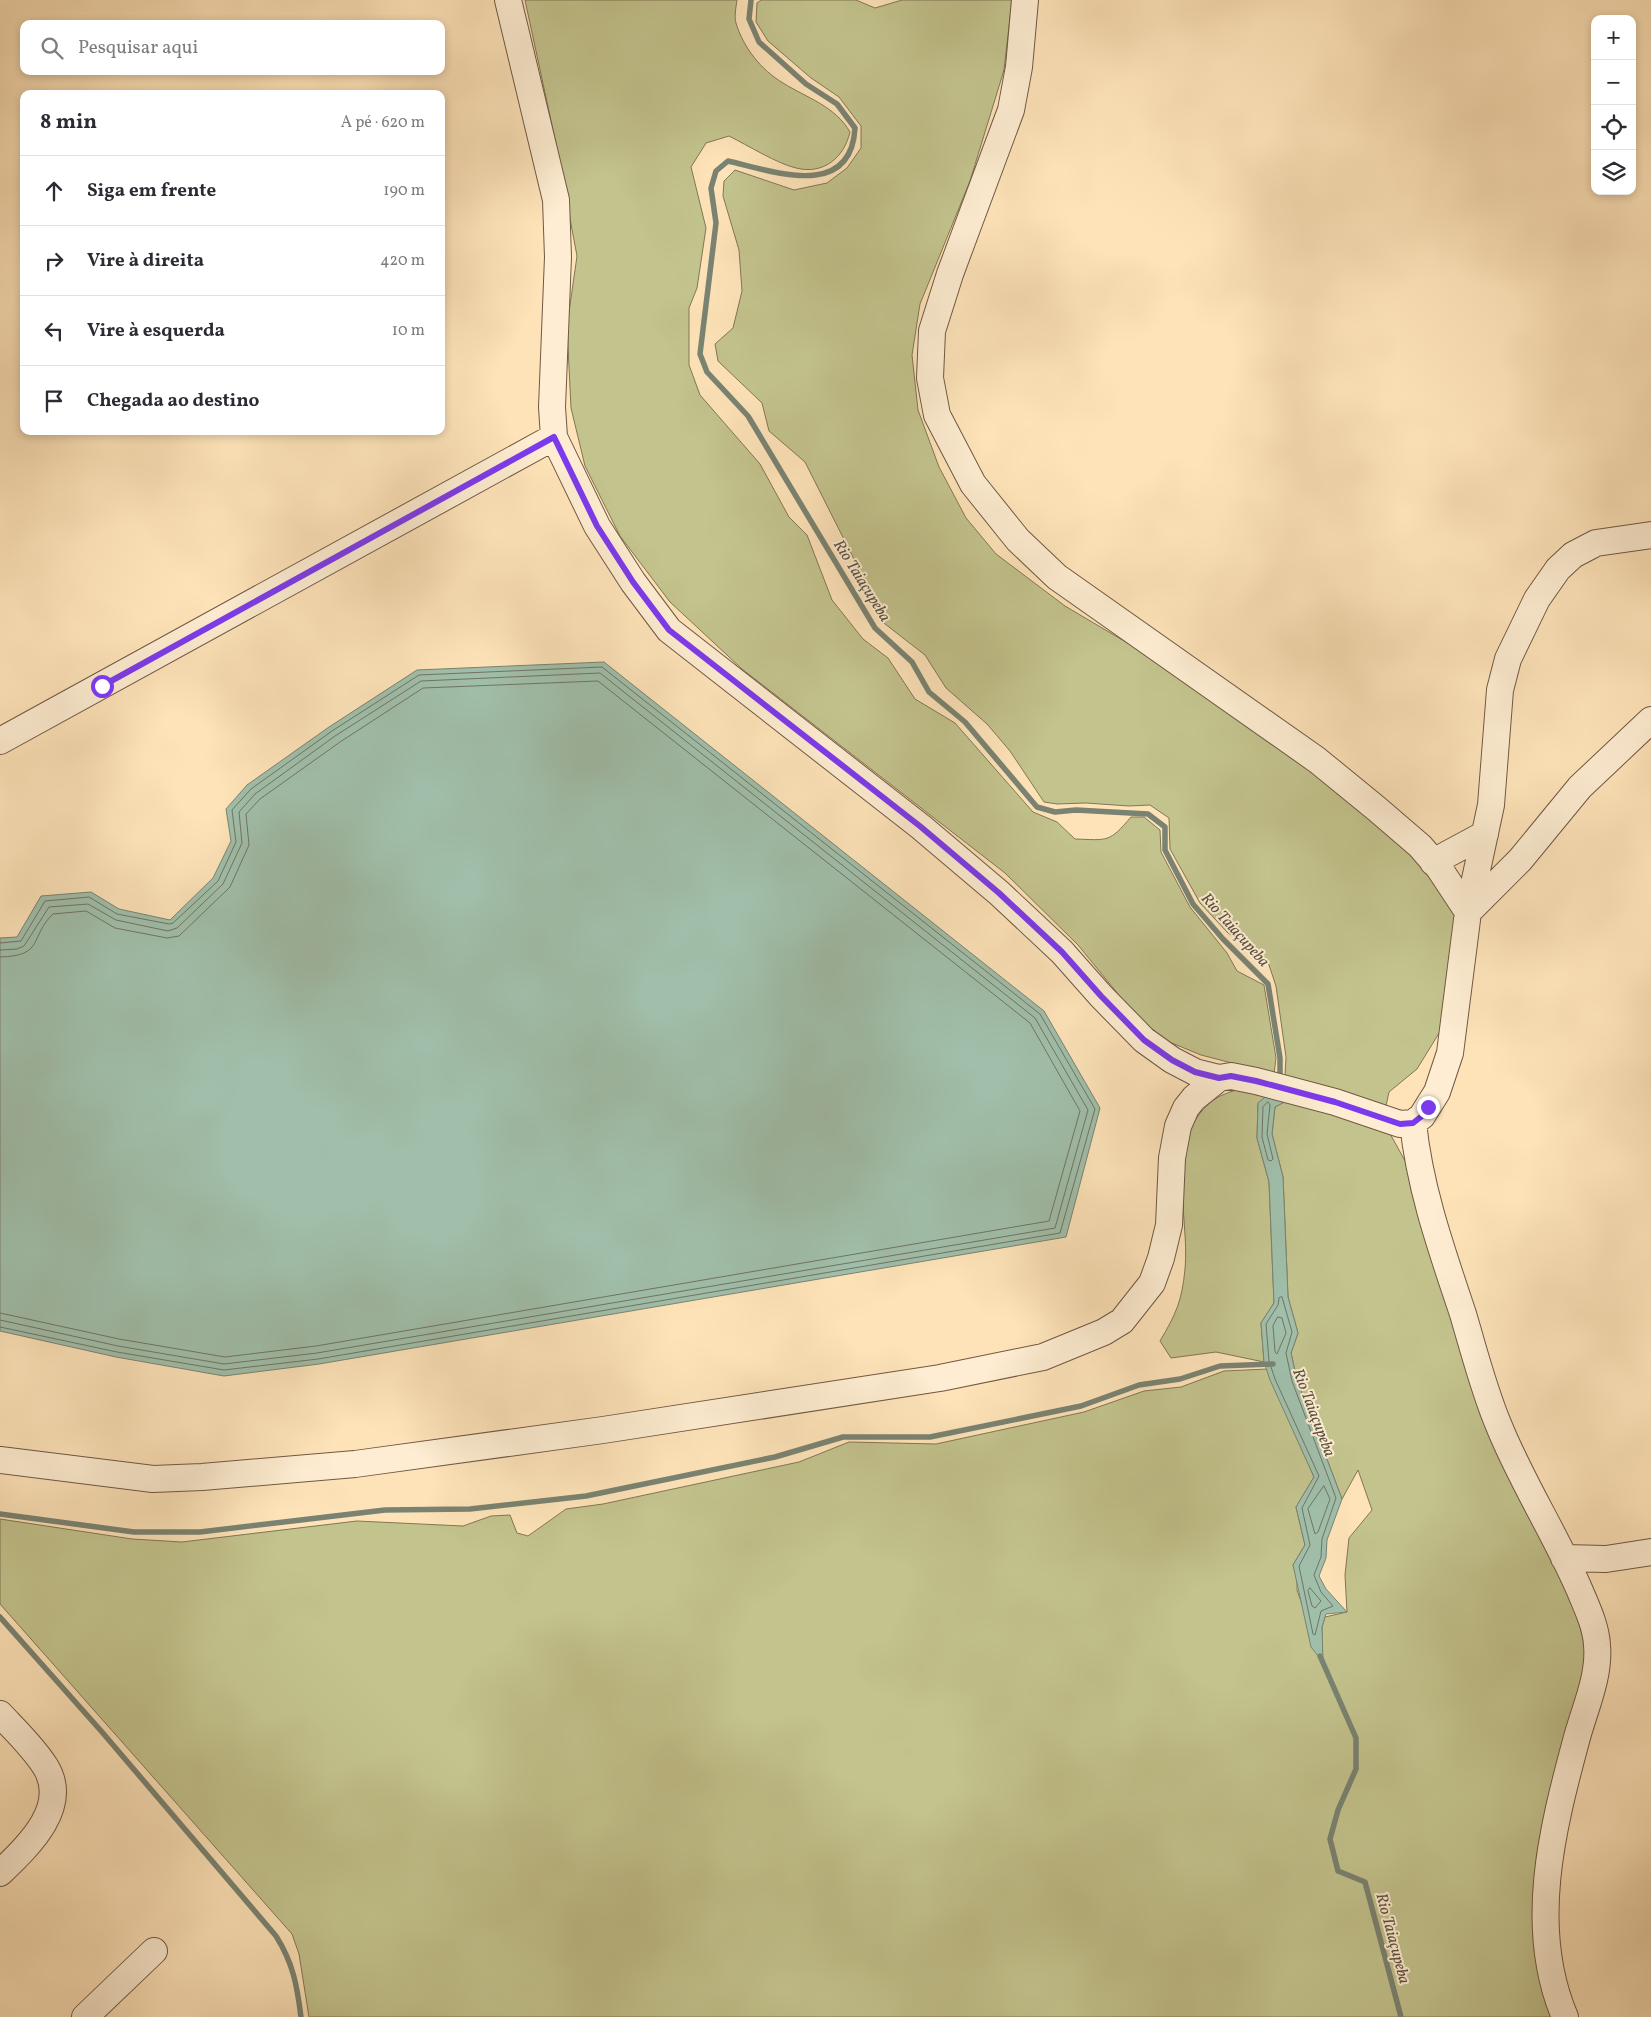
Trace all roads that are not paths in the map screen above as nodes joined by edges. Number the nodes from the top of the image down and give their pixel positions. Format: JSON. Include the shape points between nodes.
{"nodes":[{"id":1,"x":508,"y":0,"type":"edge"},
{"id":2,"x":1025,"y":0,"type":"edge"},
{"id":3,"x":554,"y":437,"type":"junction"},
{"id":4,"x":1651,"y":535,"type":"edge"},
{"id":5,"x":1651,"y":720,"type":"edge"},
{"id":6,"x":0,"y":741,"type":"edge"},
{"id":7,"x":1485,"y":834,"type":"junction"},
{"id":8,"x":1434,"y":862,"type":"junction"},
{"id":9,"x":1468,"y":912,"type":"junction"},
{"id":10,"x":1219,"y":1078,"type":"junction"},
{"id":11,"x":1413,"y":1123,"type":"junction"},
{"id":12,"x":0,"y":1460,"type":"edge"},
{"id":13,"x":1651,"y":1552,"type":"edge"},
{"id":14,"x":1564,"y":1558,"type":"junction"},
{"id":15,"x":0,"y":1714,"type":"edge"},
{"id":16,"x":0,"y":1874,"type":"edge"},
{"id":17,"x":154,"y":1951,"type":"dead end"},
{"id":18,"x":85,"y":2017,"type":"edge"},
{"id":19,"x":1565,"y":2017,"type":"edge"}],
"edges":[{"from":1,"to":3,"type":"street","via":[[556,200]]},
{"from":2,"to":8,"type":"street","via":[[1019,67],[1011,110],[932,331],[930,378],[937,415],[973,484],[1018,540],[1057,577],[1317,760],[1420,846]]},
{"from":3,"to":6,"type":"street"},
{"from":3,"to":10,"type":"street","via":[[597,526],[669,630],[921,827],[999,893],[1062,952],[1144,1040],[1195,1072]]},
{"from":4,"to":7,"type":"street","via":[[1596,543],[1573,555],[1558,569],[1524,623],[1508,659],[1500,690],[1491,805]]},
{"from":5,"to":9,"type":"street","via":[[1580,787],[1520,860]]},
{"from":7,"to":8,"type":"street"},
{"from":7,"to":9,"type":"street"},
{"from":8,"to":9,"type":"street"},
{"from":9,"to":11,"type":"street","via":[[1450,1053],[1436,1092],[1422,1116]]},
{"from":10,"to":11,"type":"street","via":[[1231,1076],[1256,1081],[1400,1124]]},
{"from":10,"to":12,"type":"street","via":[[1194,1098],[1178,1126],[1174,1139],[1169,1225],[1152,1283],[1122,1321],[1104,1332],[1043,1357],[940,1378],[355,1464],[228,1476],[153,1479]]},
{"from":11,"to":14,"type":"street","via":[[1432,1222],[1498,1426]]},
{"from":13,"to":14,"type":"street","via":[[1606,1559]]},
{"from":14,"to":19,"type":"street","via":[[1589,1614],[1597,1646],[1597,1669],[1555,1830],[1544,1909],[1545,1945],[1554,1992]]},
{"from":15,"to":16,"type":"street","via":[[46,1768],[54,1798],[28,1846]]},
{"from":17,"to":18,"type":"street"}]}
